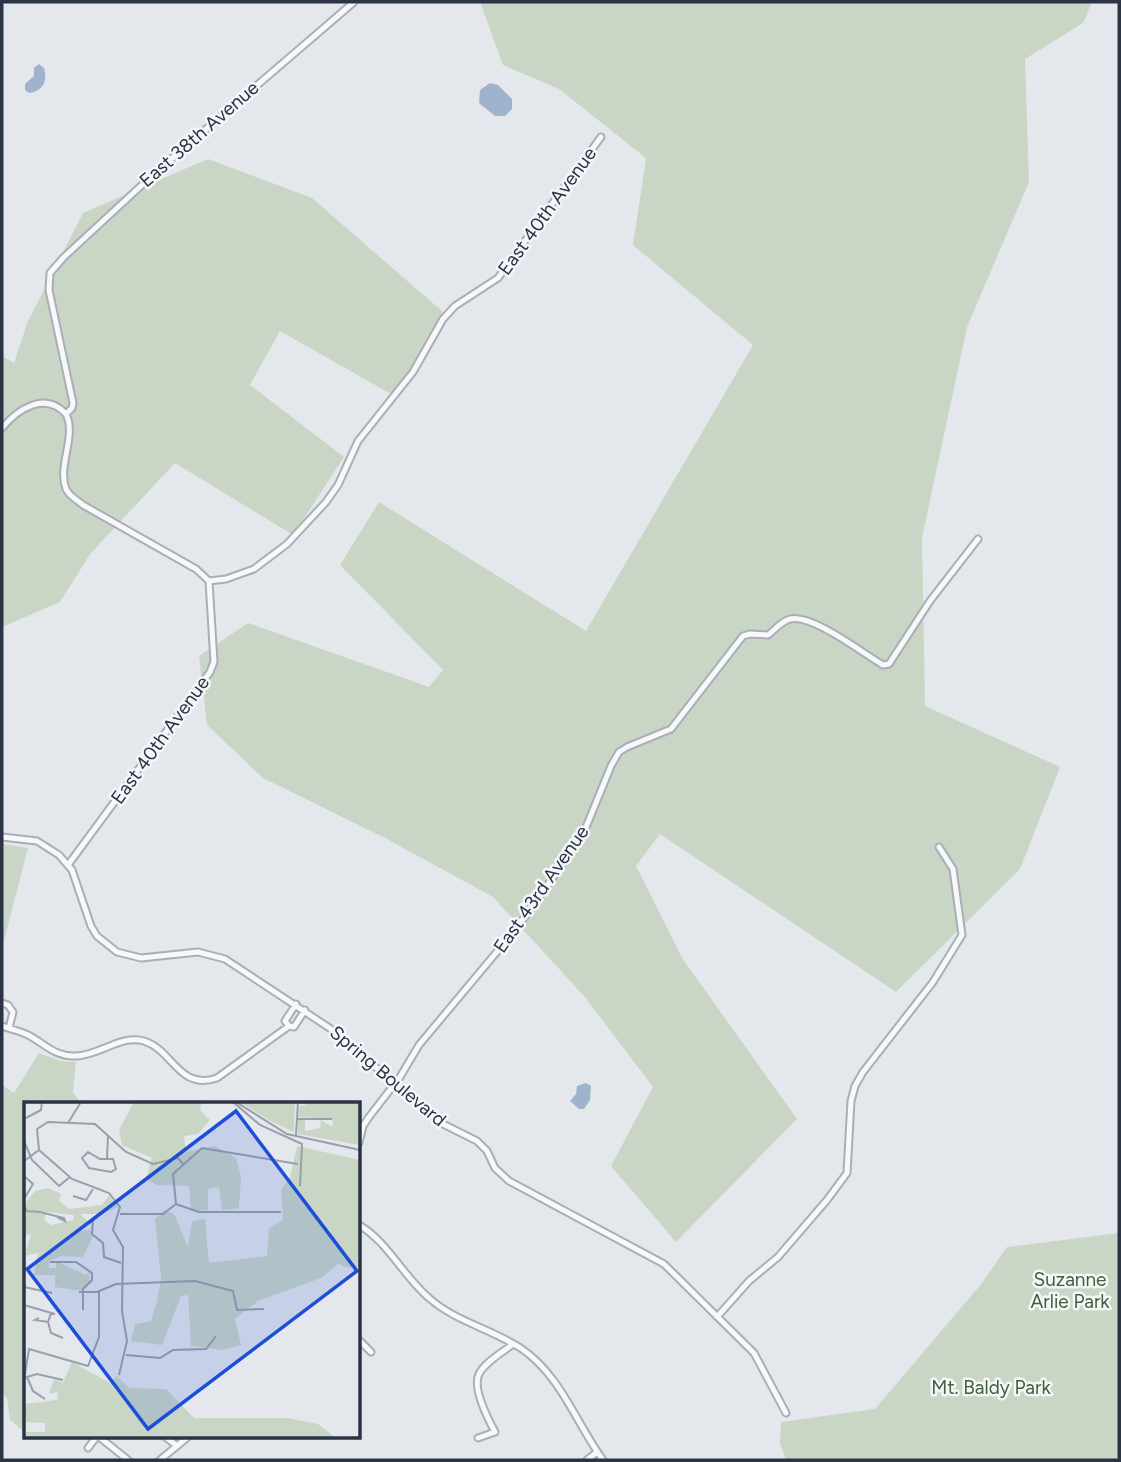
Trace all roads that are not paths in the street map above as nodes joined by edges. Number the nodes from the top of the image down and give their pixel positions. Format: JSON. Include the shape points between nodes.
{"nodes":[{"id":1,"x":354,"y":2,"type":"edge"},
{"id":2,"x":601,"y":137,"type":"dead end"},
{"id":3,"x":65,"y":414,"type":"junction"},
{"id":4,"x":2,"y":428,"type":"edge"},
{"id":5,"x":978,"y":539,"type":"dead end"},
{"id":6,"x":221,"y":580,"type":"junction"},
{"id":7,"x":209,"y":581,"type":"junction"},
{"id":8,"x":211,"y":592,"type":"junction"},
{"id":9,"x":2,"y":837,"type":"edge"},
{"id":10,"x":939,"y":847,"type":"dead end"},
{"id":11,"x":68,"y":865,"type":"junction"},
{"id":12,"x":2,"y":1003,"type":"edge"},
{"id":13,"x":296,"y":1004,"type":"junction"},
{"id":14,"x":305,"y":1010,"type":"junction"},
{"id":15,"x":2,"y":1026,"type":"edge"},
{"id":16,"x":289,"y":1026,"type":"junction"},
{"id":17,"x":9,"y":1028,"type":"junction"},
{"id":18,"x":394,"y":1085,"type":"junction"},
{"id":19,"x":360,"y":1140,"type":"edge"},
{"id":20,"x":360,"y":1226,"type":"edge"},
{"id":21,"x":717,"y":1317,"type":"junction"},
{"id":22,"x":360,"y":1341,"type":"edge"},
{"id":23,"x":513,"y":1344,"type":"junction"},
{"id":24,"x":371,"y":1352,"type":"dead end"},
{"id":25,"x":786,"y":1413,"type":"dead end"},
{"id":26,"x":96,"y":1438,"type":"edge"},
{"id":27,"x":100,"y":1438,"type":"edge"},
{"id":28,"x":167,"y":1438,"type":"edge"},
{"id":29,"x":186,"y":1438,"type":"edge"},
{"id":30,"x":478,"y":1438,"type":"dead end"},
{"id":31,"x":176,"y":1445,"type":"junction"},
{"id":32,"x":88,"y":1448,"type":"dead end"},
{"id":33,"x":597,"y":1452,"type":"junction"},
{"id":34,"x":128,"y":1460,"type":"edge"},
{"id":35,"x":160,"y":1460,"type":"edge"},
{"id":36,"x":586,"y":1460,"type":"edge"},
{"id":37,"x":603,"y":1460,"type":"edge"}],
"edges":[{"from":1,"to":3,"type":"street","name":"East 38th Avenue","via":[[156,172],[50,272],[49,290],[73,403]]},
{"from":2,"to":6,"type":"street","name":"East 40th Avenue","via":[[498,278],[447,314],[413,372],[358,441],[326,502],[272,556],[254,569]]},
{"from":3,"to":4,"type":"street","via":[[40,402],[20,411]]},
{"from":3,"to":7,"type":"street","via":[[69,423],[67,491]]},
{"from":5,"to":18,"type":"street","name":"East 43rd Avenue","via":[[887,665],[805,621],[790,619],[768,635],[743,636],[671,729],[620,752],[582,837],[516,929],[419,1045]]},
{"from":6,"to":7,"type":"street","name":"East 40th Avenue"},
{"from":6,"to":8,"type":"street"},
{"from":7,"to":8,"type":"street","name":"East 40th Avenue"},
{"from":8,"to":11,"type":"street","name":"East 40th Avenue","via":[[214,662],[210,672]]},
{"from":9,"to":11,"type":"street","name":"Spring Boulevard","via":[[50,846]]},
{"from":10,"to":21,"type":"street","via":[[953,869],[962,935],[933,982],[855,1086],[847,1173],[778,1256]]},
{"from":11,"to":13,"type":"street","name":"Spring Boulevard","via":[[91,926],[117,952],[141,958],[184,952],[212,955]]},
{"from":12,"to":17,"type":"street","via":[[13,1012]]},
{"from":13,"to":14,"type":"street","name":"Spring Boulevard"},
{"from":13,"to":16,"type":"street","via":[[285,1021]]},
{"from":14,"to":16,"type":"street","via":[[296,1025]]},
{"from":14,"to":18,"type":"street","name":"Spring Boulevard"},
{"from":15,"to":17,"type":"street"},
{"from":16,"to":17,"type":"street","via":[[208,1081],[183,1073],[146,1041],[130,1040],[77,1056],[61,1055]]},
{"from":18,"to":19,"type":"street","name":"East 43rd Avenue","via":[[369,1117]]},
{"from":18,"to":21,"type":"street","name":"Spring Boulevard","via":[[439,1122],[478,1141],[509,1181],[658,1260]]},
{"from":20,"to":23,"type":"street","via":[[431,1300]]},
{"from":21,"to":25,"type":"street","name":"Spring Boulevard","via":[[757,1358]]},
{"from":22,"to":24,"type":"street"},
{"from":23,"to":30,"type":"street","via":[[478,1377],[483,1407],[495,1432]]},
{"from":23,"to":33,"type":"street","via":[[553,1378]]},
{"from":26,"to":32,"type":"street"},
{"from":27,"to":34,"type":"street"},
{"from":28,"to":31,"type":"street"},
{"from":29,"to":31,"type":"street"},
{"from":31,"to":35,"type":"street"},
{"from":33,"to":36,"type":"street"},
{"from":33,"to":37,"type":"street"}]}
